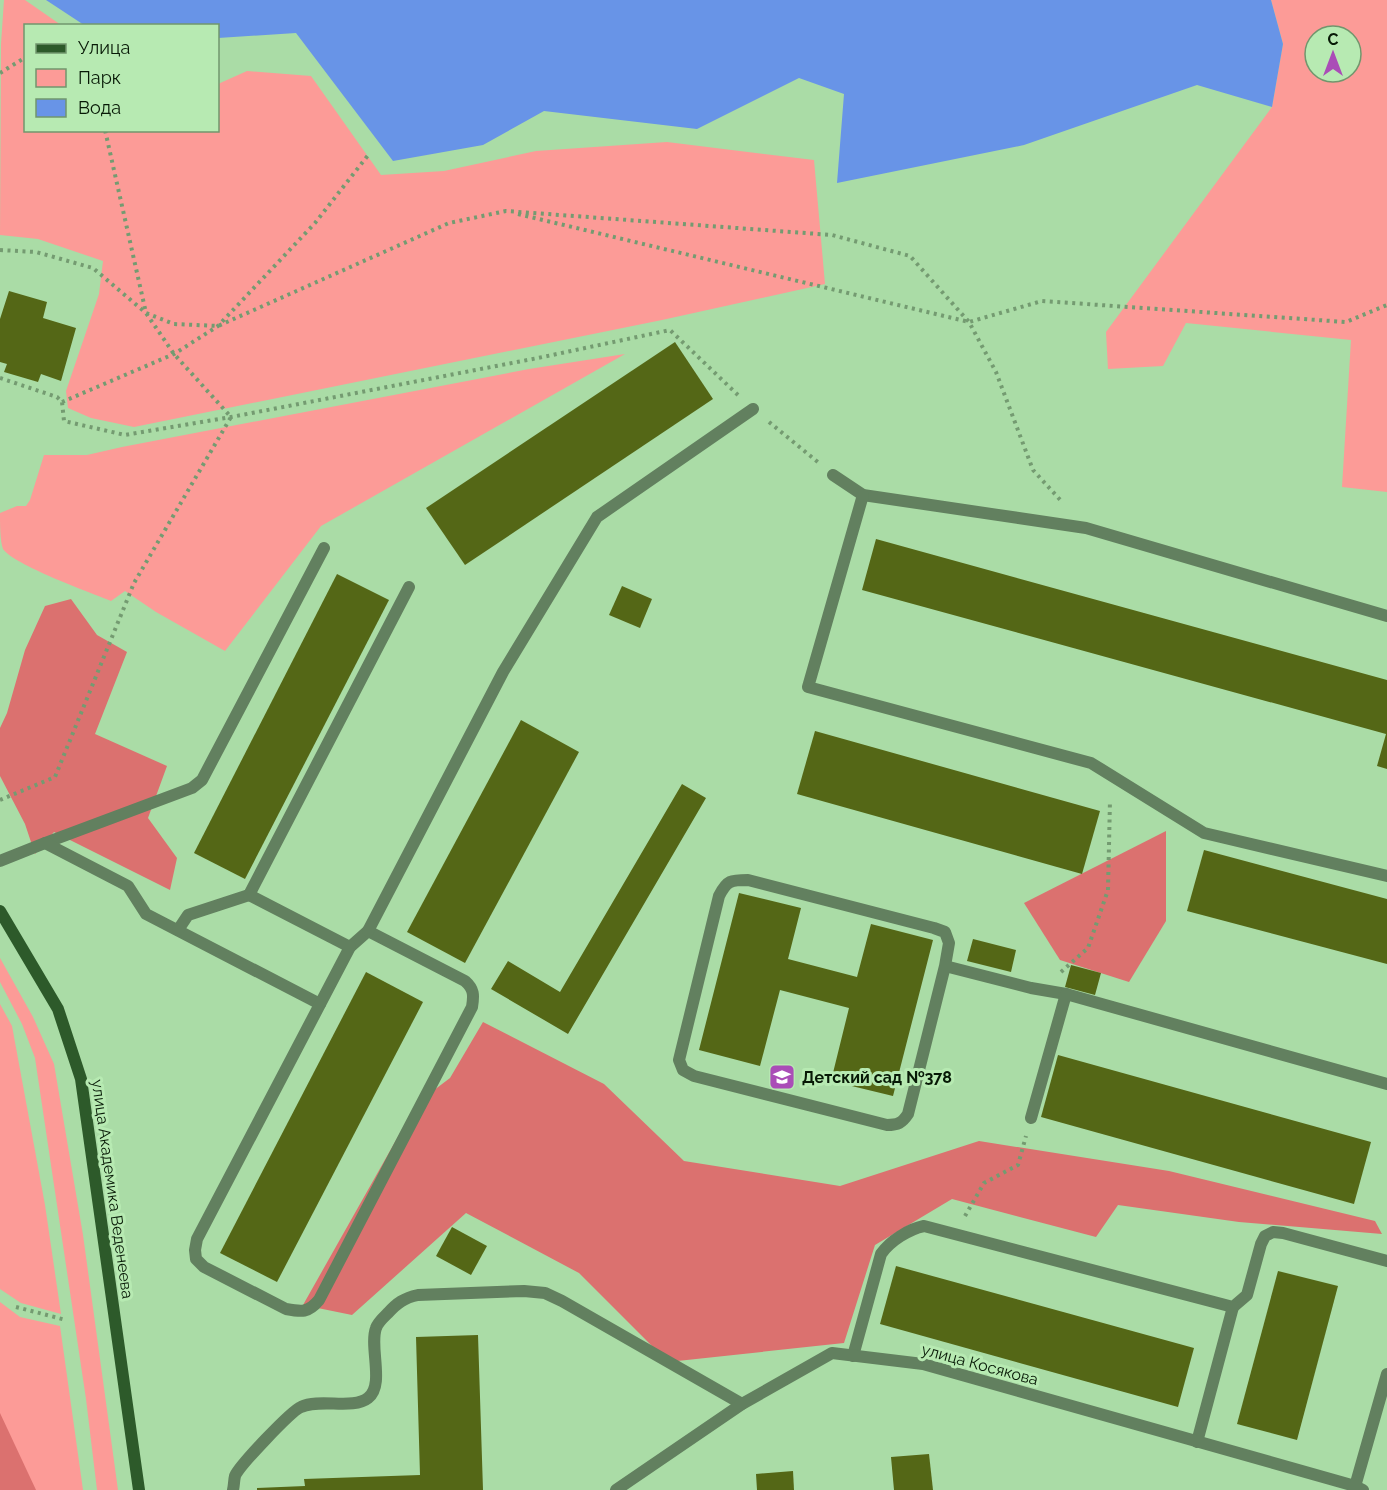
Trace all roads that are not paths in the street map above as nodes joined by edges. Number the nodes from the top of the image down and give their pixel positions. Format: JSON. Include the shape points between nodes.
{"nodes":[{"id":1,"x":753,"y":409,"type":"road end"},
{"id":2,"x":833,"y":475,"type":"road end"},
{"id":3,"x":863,"y":495,"type":"junction"},
{"id":4,"x":324,"y":548,"type":"dead end"},
{"id":5,"x":409,"y":587,"type":"dead end"},
{"id":6,"x":1387,"y":616,"type":"edge"},
{"id":7,"x":45,"y":843,"type":"junction"},
{"id":8,"x":0,"y":861,"type":"edge"},
{"id":9,"x":1387,"y":876,"type":"edge"},
{"id":10,"x":249,"y":895,"type":"junction"},
{"id":11,"x":0,"y":911,"type":"edge"},
{"id":12,"x":178,"y":930,"type":"junction"},
{"id":13,"x":368,"y":931,"type":"junction"},
{"id":14,"x":350,"y":947,"type":"junction"},
{"id":15,"x":945,"y":966,"type":"junction"},
{"id":16,"x":1066,"y":994,"type":"junction"},
{"id":17,"x":320,"y":1004,"type":"junction"},
{"id":18,"x":1387,"y":1084,"type":"edge"},
{"id":19,"x":1032,"y":1118,"type":"road end"},
{"id":20,"x":1387,"y":1261,"type":"edge"},
{"id":21,"x":1233,"y":1307,"type":"junction"},
{"id":22,"x":853,"y":1356,"type":"junction"},
{"id":23,"x":1387,"y":1374,"type":"edge"},
{"id":24,"x":742,"y":1404,"type":"junction"},
{"id":25,"x":1197,"y":1442,"type":"junction"},
{"id":26,"x":1358,"y":1489,"type":"edge"},
{"id":27,"x":139,"y":1490,"type":"edge"},
{"id":28,"x":233,"y":1490,"type":"edge"},
{"id":29,"x":616,"y":1490,"type":"edge"}],
"edges":[{"from":1,"to":13,"type":"street","via":[[597,517],[503,672]]},
{"from":2,"to":3,"type":"street"},
{"from":3,"to":6,"type":"street","via":[[1086,528]]},
{"from":3,"to":9,"type":"street","via":[[808,687],[1091,763],[1204,833]]},
{"from":4,"to":7,"type":"street","via":[[202,780],[192,788]]},
{"from":5,"to":10,"type":"street"},
{"from":7,"to":8,"type":"street"},
{"from":7,"to":12,"type":"street","via":[[128,886],[146,914]]},
{"from":10,"to":12,"type":"street","via":[[188,915]]},
{"from":10,"to":14,"type":"street"},
{"from":11,"to":27,"type":"street","name":"улица Академика Веденеева","via":[[58,1009],[81,1079]]},
{"from":12,"to":17,"type":"street"},
{"from":13,"to":14,"type":"street"},
{"from":13,"to":17,"type":"street","via":[[465,981],[474,997],[319,1300],[301,1312],[286,1309],[204,1267],[195,1259],[195,1250],[197,1239]]},
{"from":14,"to":17,"type":"street"},
{"from":15,"to":15,"type":"street","via":[[949,943],[945,932],[748,880],[733,880],[724,885],[719,896],[679,1060],[683,1070],[694,1076],[896,1125],[908,1114]]},
{"from":15,"to":16,"type":"street"},
{"from":16,"to":18,"type":"street"},
{"from":16,"to":19,"type":"street"},
{"from":20,"to":21,"type":"street","via":[[1273,1232],[1261,1244],[1247,1295]]},
{"from":21,"to":22,"type":"street","via":[[924,1226],[885,1249]]},
{"from":21,"to":25,"type":"street"},
{"from":22,"to":24,"type":"street","name":"улица Косякова","via":[[832,1353]]},
{"from":22,"to":25,"type":"street","name":"улица Косякова","via":[[923,1364]]},
{"from":23,"to":26,"type":"street"},
{"from":24,"to":28,"type":"street","via":[[545,1293],[418,1295],[404,1298],[376,1328],[374,1394],[355,1402],[301,1406],[244,1463],[235,1476]]},
{"from":24,"to":29,"type":"street","name":"улица Косякова"},
{"from":25,"to":26,"type":"street","name":"улица Косякова"}]}
